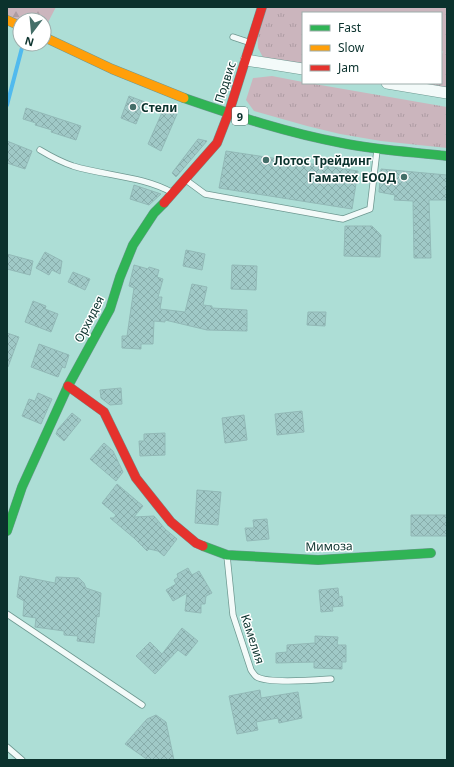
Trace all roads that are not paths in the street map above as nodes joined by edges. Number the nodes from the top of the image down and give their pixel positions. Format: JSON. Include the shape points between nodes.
{"nodes":[{"id":1,"x":262,"y":7,"type":"edge"},
{"id":2,"x":234,"y":37,"type":"dead end"},
{"id":3,"x":52,"y":41,"type":"edge"},
{"id":4,"x":251,"y":43,"type":"junction"},
{"id":5,"x":246,"y":60,"type":"junction"},
{"id":6,"x":302,"y":69,"type":"edge"},
{"id":7,"x":393,"y":84,"type":"edge"},
{"id":8,"x":447,"y":93,"type":"edge"},
{"id":9,"x":229,"y":112,"type":"junction"},
{"id":10,"x":377,"y":148,"type":"junction"},
{"id":11,"x":40,"y":150,"type":"dead end"},
{"id":12,"x":447,"y":156,"type":"edge"},
{"id":13,"x":186,"y":180,"type":"junction"},
{"id":14,"x":174,"y":193,"type":"junction"},
{"id":15,"x":68,"y":386,"type":"junction"},
{"id":16,"x":7,"y":530,"type":"edge"},
{"id":17,"x":431,"y":553,"type":"dead end"},
{"id":18,"x":227,"y":555,"type":"junction"},
{"id":19,"x":7,"y":614,"type":"edge"},
{"id":20,"x":331,"y":679,"type":"dead end"},
{"id":21,"x":142,"y":705,"type":"dead end"},
{"id":22,"x":7,"y":747,"type":"edge"},
{"id":23,"x":22,"y":760,"type":"edge"}],
"edges":[{"from":1,"to":4,"type":"street","name":"Подвис"},
{"from":2,"to":4,"type":"lane"},
{"from":3,"to":9,"type":"street","number":"9","via":[[165,91]]},
{"from":4,"to":5,"type":"street","name":"Подвис"},
{"from":5,"to":6,"type":"street","name":"Подвис"},
{"from":5,"to":9,"type":"street","name":"Подвис"},
{"from":7,"to":8,"type":"street"},
{"from":9,"to":10,"type":"street","number":"9","via":[[322,139]]},
{"from":9,"to":13,"type":"street","name":"Орхидея","via":[[217,143]]},
{"from":10,"to":12,"type":"street","number":"9"},
{"from":10,"to":13,"type":"lane","via":[[370,209],[343,219],[205,194]]},
{"from":11,"to":14,"type":"lane","via":[[73,166],[122,176]]},
{"from":13,"to":14,"type":"street","name":"Орхидея"},
{"from":14,"to":15,"type":"street","name":"Орхидея","via":[[154,213],[133,245],[110,309]]},
{"from":15,"to":16,"type":"street","name":"Орхидея","via":[[22,486]]},
{"from":15,"to":18,"type":"street","name":"Мимоза","via":[[104,412],[136,478],[171,522],[196,543]]},
{"from":17,"to":18,"type":"street","name":"Мимоза","via":[[318,560]]},
{"from":18,"to":20,"type":"lane","name":"Камелия","via":[[233,615],[251,670],[257,677],[265,680]]},
{"from":19,"to":21,"type":"lane"},
{"from":22,"to":23,"type":"lane"}]}
